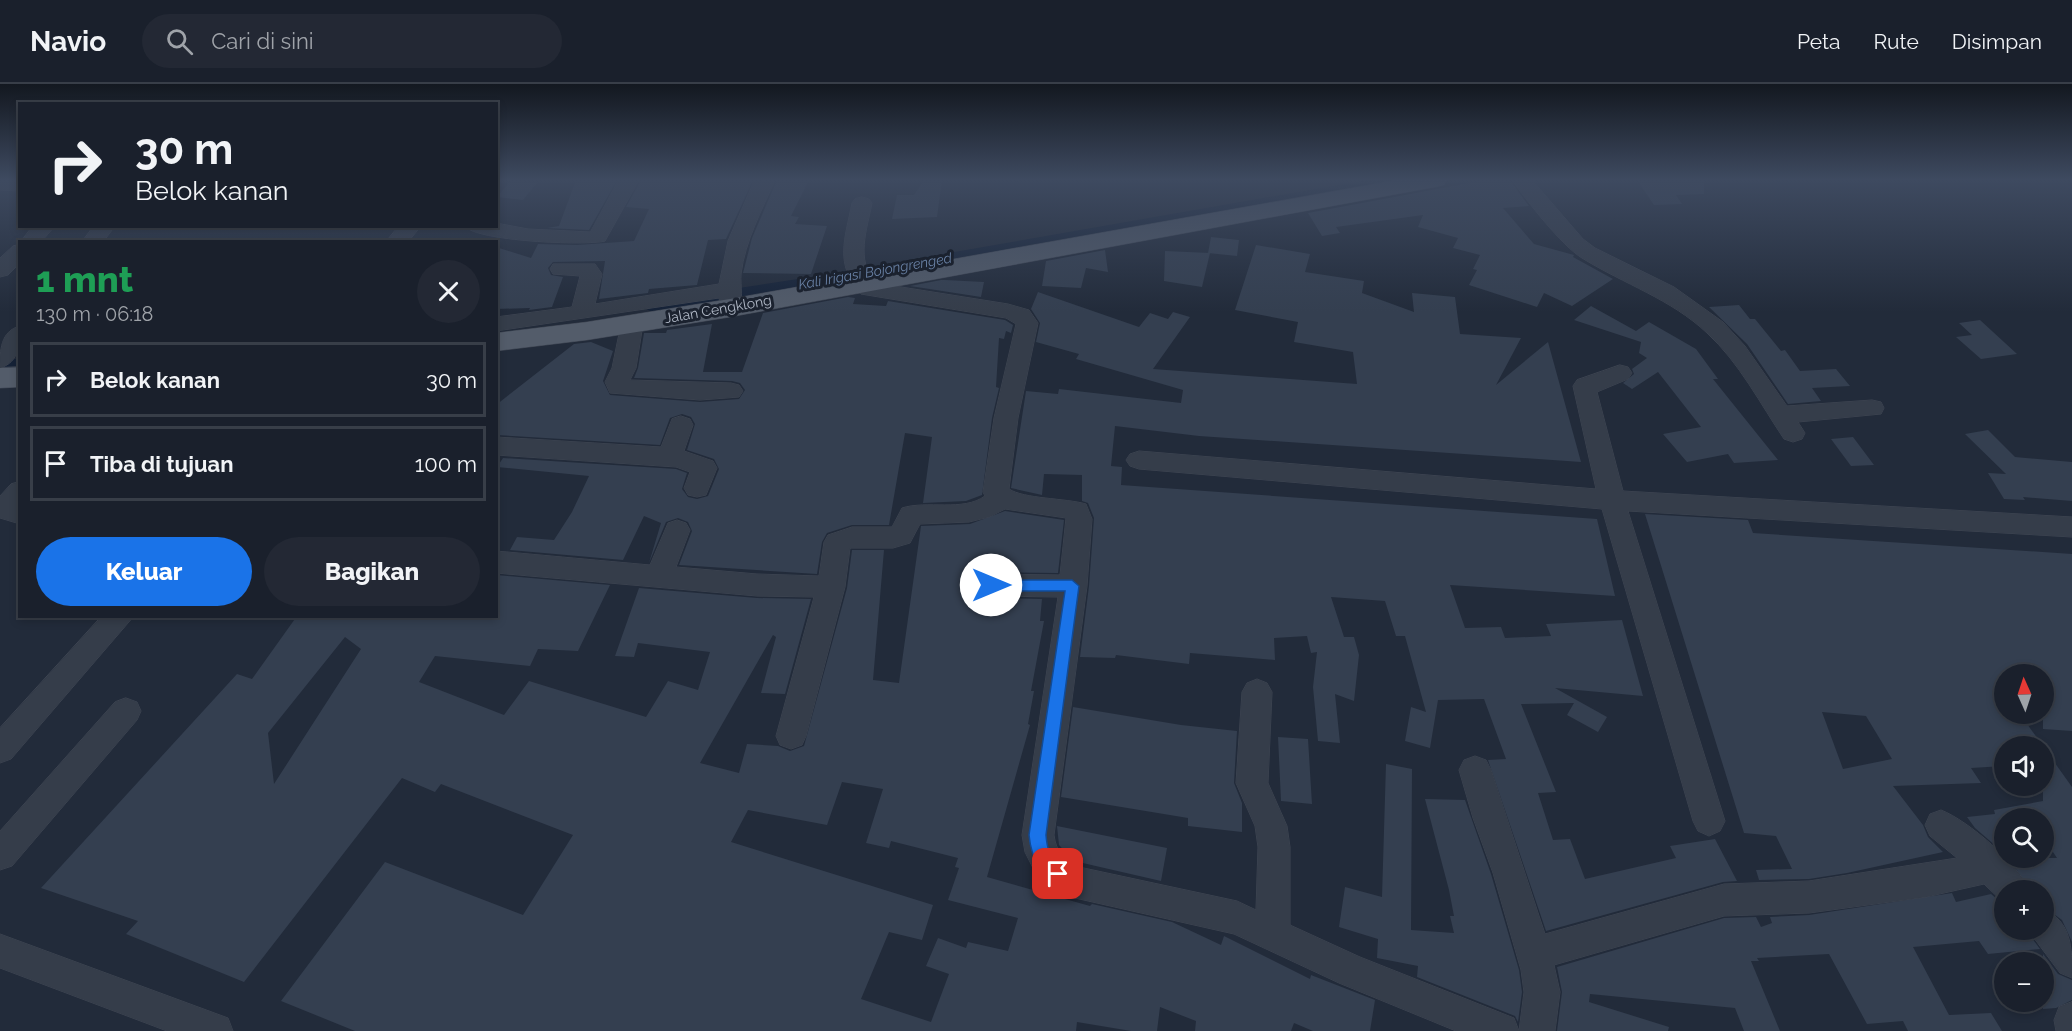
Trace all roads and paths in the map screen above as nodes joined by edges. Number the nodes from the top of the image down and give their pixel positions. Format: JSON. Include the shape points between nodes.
{"nodes":[{"id":1,"x":605,"y":224,"type":"edge"},
{"id":2,"x":746,"y":224,"type":"edge"},
{"id":3,"x":861,"y":224,"type":"edge"},
{"id":4,"x":1172,"y":224,"type":"edge"},
{"id":5,"x":1560,"y":224,"type":"edge"},
{"id":6,"x":43,"y":228,"type":"edge"},
{"id":7,"x":103,"y":228,"type":"edge"},
{"id":8,"x":409,"y":228,"type":"edge"},
{"id":9,"x":486,"y":228,"type":"edge"},
{"id":10,"x":31,"y":240,"type":"edge"},
{"id":11,"x":94,"y":240,"type":"edge"},
{"id":12,"x":398,"y":240,"type":"edge"},
{"id":13,"x":18,"y":253,"type":"edge"},
{"id":14,"x":561,"y":269,"type":"dead end"},
{"id":15,"x":0,"y":270,"type":"edge"},
{"id":16,"x":858,"y":277,"type":"junction"},
{"id":17,"x":729,"y":299,"type":"junction"},
{"id":18,"x":587,"y":320,"type":"junction"},
{"id":19,"x":498,"y":324,"type":"edge"},
{"id":20,"x":632,"y":324,"type":"junction"},
{"id":21,"x":18,"y":336,"type":"edge"},
{"id":22,"x":498,"y":342,"type":"edge"},
{"id":23,"x":18,"y":358,"type":"edge"},
{"id":24,"x":0,"y":359,"type":"edge"},
{"id":25,"x":1620,"y":374,"type":"dead end"},
{"id":26,"x":0,"y":378,"type":"edge"},
{"id":27,"x":18,"y":378,"type":"edge"},
{"id":28,"x":731,"y":391,"type":"dead end"},
{"id":29,"x":1872,"y":408,"type":"dead end"},
{"id":30,"x":681,"y":425,"type":"dead end"},
{"id":31,"x":498,"y":446,"type":"edge"},
{"id":32,"x":669,"y":459,"type":"junction"},
{"id":33,"x":1139,"y":460,"type":"dead end"},
{"id":34,"x":0,"y":484,"type":"edge"},
{"id":35,"x":18,"y":484,"type":"edge"},
{"id":36,"x":697,"y":488,"type":"dead end"},
{"id":37,"x":18,"y":493,"type":"edge"},
{"id":38,"x":1001,"y":498,"type":"junction"},
{"id":39,"x":1612,"y":500,"type":"junction"},
{"id":40,"x":18,"y":513,"type":"edge"},
{"id":41,"x":2072,"y":527,"type":"edge"},
{"id":42,"x":677,"y":530,"type":"dead end"},
{"id":43,"x":498,"y":562,"type":"edge"},
{"id":44,"x":660,"y":575,"type":"junction"},
{"id":45,"x":991,"y":585,"type":"dead end"},
{"id":46,"x":1072,"y":586,"type":"junction"},
{"id":47,"x":831,"y":587,"type":"junction"},
{"id":48,"x":118,"y":618,"type":"edge"},
{"id":49,"x":1257,"y":692,"type":"dead end"},
{"id":50,"x":126,"y":711,"type":"dead end"},
{"id":51,"x":791,"y":736,"type":"dead end"},
{"id":52,"x":0,"y":750,"type":"edge"},
{"id":53,"x":1475,"y":770,"type":"dead end"},
{"id":54,"x":1708,"y":821,"type":"dead end"},
{"id":55,"x":1941,"y":825,"type":"dead end"},
{"id":56,"x":0,"y":855,"type":"edge"},
{"id":57,"x":1990,"y":867,"type":"junction"},
{"id":58,"x":2002,"y":880,"type":"edge"},
{"id":59,"x":1273,"y":933,"type":"junction"},
{"id":60,"x":2054,"y":939,"type":"edge"},
{"id":61,"x":0,"y":951,"type":"edge"},
{"id":62,"x":1534,"y":954,"type":"junction"},
{"id":63,"x":2072,"y":961,"type":"edge"},
{"id":64,"x":2072,"y":1020,"type":"edge"},
{"id":65,"x":2072,"y":1026,"type":"edge"},
{"id":66,"x":214,"y":1031,"type":"edge"},
{"id":67,"x":1501,"y":1031,"type":"edge"},
{"id":68,"x":1537,"y":1031,"type":"edge"}],
"edges":[{"from":1,"to":9,"type":"street","via":[[598,237],[589,239],[528,236]]},
{"from":2,"to":17,"type":"street","via":[[736,249]]},
{"from":3,"to":16,"type":"street"},
{"from":4,"to":16,"type":"main road","name":"Jalan Cengklong"},
{"from":5,"to":29,"type":"street","via":[[1588,253],[1666,292],[1715,327],[1737,351],[1786,424]]},
{"from":6,"to":10,"type":"street"},
{"from":7,"to":11,"type":"street"},
{"from":8,"to":12,"type":"street"},
{"from":13,"to":15,"type":"street"},
{"from":14,"to":18,"type":"street","via":[[587,269],[591,274]]},
{"from":16,"to":17,"type":"main road","name":"Jalan Cengklong"},
{"from":16,"to":38,"type":"street","via":[[869,289],[1008,311],[1026,319],[1028,326],[1006,417],[996,484]]},
{"from":17,"to":18,"type":"street"},
{"from":17,"to":20,"type":"main road","name":"Jalan Cengklong"},
{"from":18,"to":19,"type":"street"},
{"from":18,"to":20,"type":"main road","name":"Jalan Cengklong"},
{"from":18,"to":22,"type":"main road","name":"Jalan Cengklong"},
{"from":20,"to":28,"type":"street","via":[[618,387],[700,393]]},
{"from":21,"to":24,"type":"street"},
{"from":23,"to":24,"type":"street"},
{"from":25,"to":39,"type":"street","via":[[1585,386]]},
{"from":26,"to":27,"type":"main road"},
{"from":30,"to":32,"type":"street"},
{"from":31,"to":32,"type":"street"},
{"from":32,"to":36,"type":"street","via":[[704,468]]},
{"from":33,"to":39,"type":"street"},
{"from":34,"to":35,"type":"street"},
{"from":37,"to":40,"type":"street","via":[[6,510]]},
{"from":38,"to":46,"type":"street","via":[[1077,510]]},
{"from":38,"to":47,"type":"street","via":[[964,515],[911,515],[900,536],[846,538],[837,542]]},
{"from":39,"to":41,"type":"street"},
{"from":39,"to":54,"type":"street"},
{"from":42,"to":44,"type":"street"},
{"from":43,"to":44,"type":"street"},
{"from":44,"to":47,"type":"street","via":[[757,585]]},
{"from":45,"to":46,"type":"street"},
{"from":46,"to":59,"type":"street","via":[[1038,835],[1038,850],[1045,863],[1075,882],[1237,918]]},
{"from":47,"to":51,"type":"street"},
{"from":48,"to":52,"type":"street"},
{"from":49,"to":59,"type":"street","via":[[1252,783],[1271,826],[1274,847]]},
{"from":50,"to":56,"type":"street"},
{"from":53,"to":62,"type":"street"},
{"from":55,"to":57,"type":"street"},
{"from":57,"to":58,"type":"street"},
{"from":57,"to":62,"type":"street","via":[[1926,881],[1809,897],[1724,900]]},
{"from":59,"to":67,"type":"street","via":[[1351,971]]},
{"from":60,"to":63,"type":"street"},
{"from":61,"to":66,"type":"street"},
{"from":62,"to":68,"type":"street","via":[[1542,992]]},
{"from":64,"to":65,"type":"street"}]}
